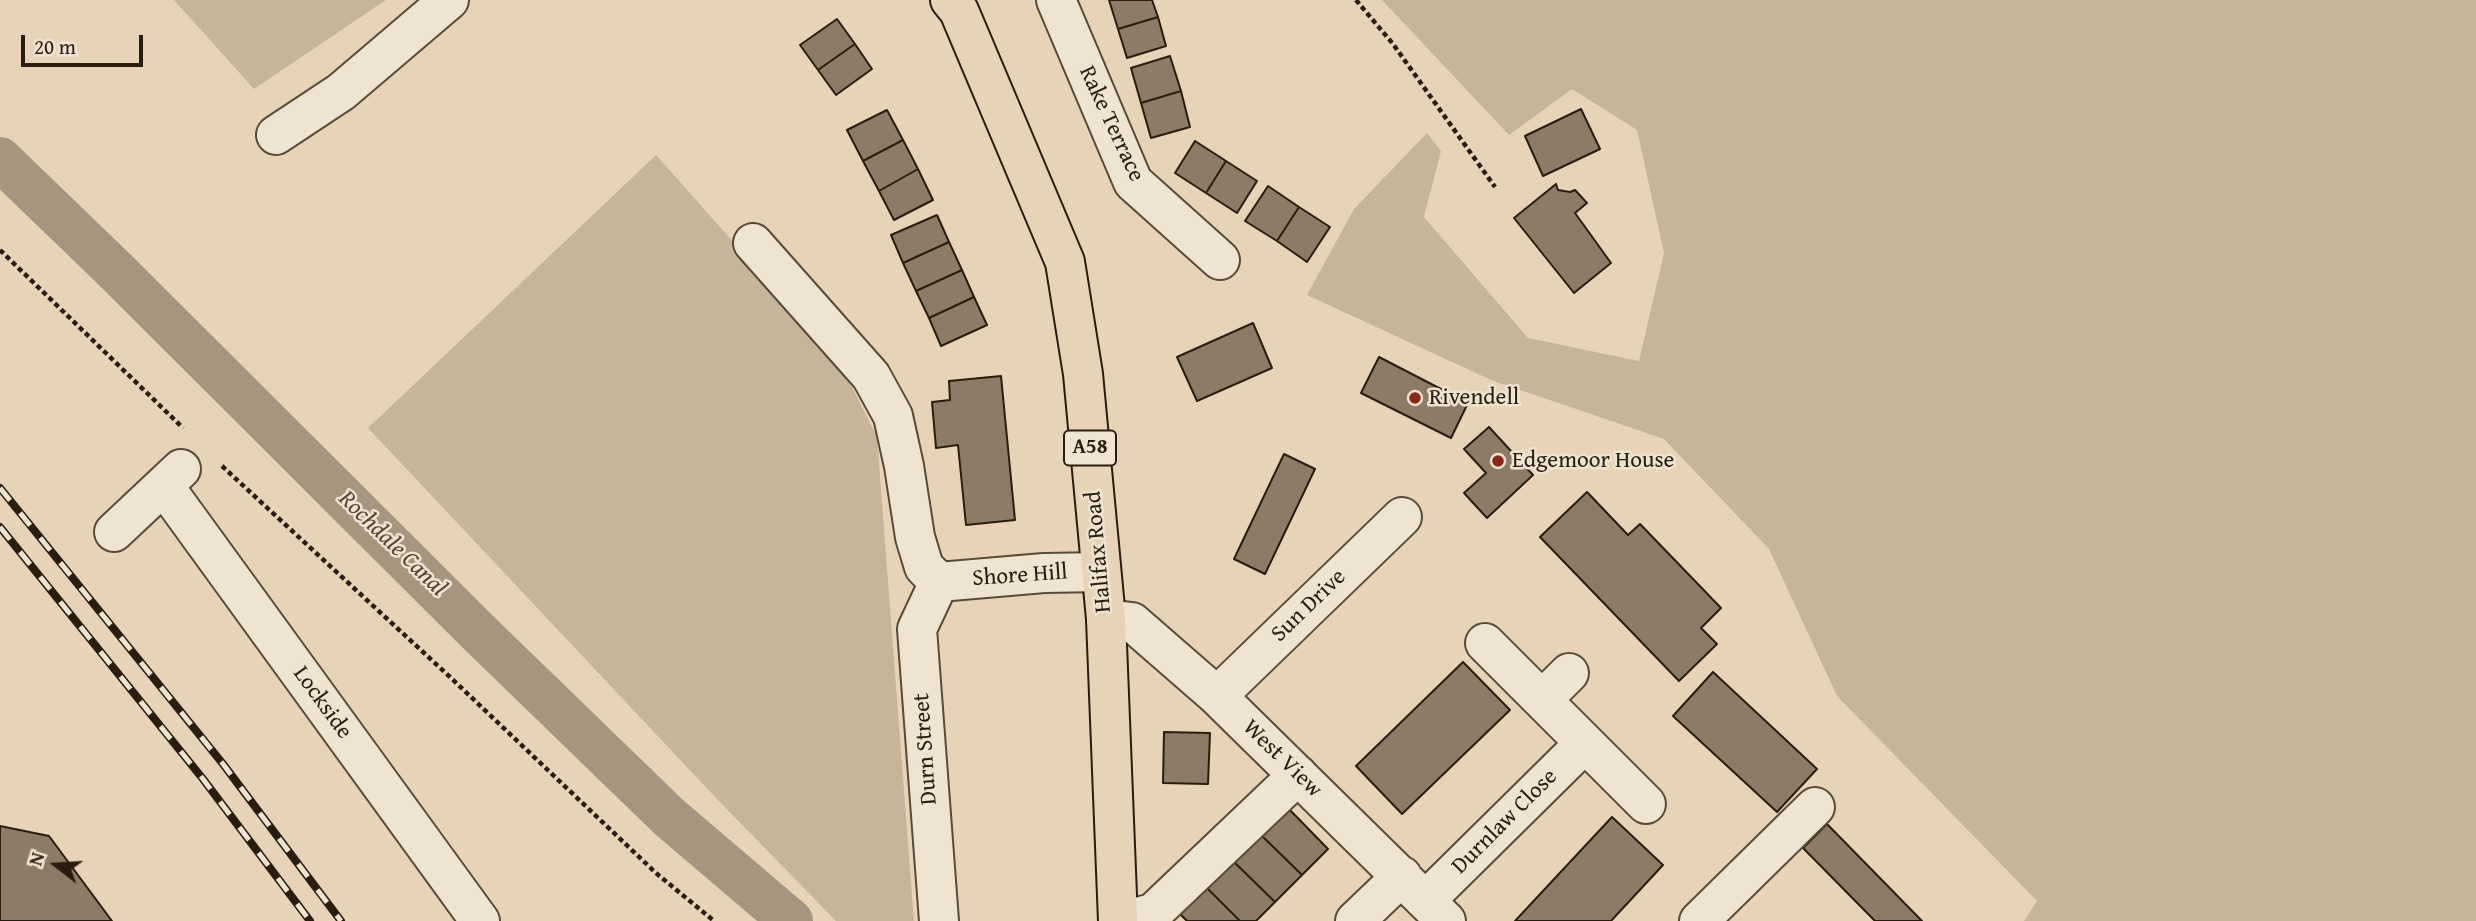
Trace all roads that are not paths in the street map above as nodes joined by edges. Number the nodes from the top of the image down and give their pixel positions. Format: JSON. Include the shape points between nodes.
{"nodes":[{"id":1,"x":449,"y":0,"type":"edge"},
{"id":2,"x":1056,"y":0,"type":"edge"},
{"id":3,"x":961,"y":4,"type":"edge"},
{"id":4,"x":276,"y":135,"type":"dead end"},
{"id":5,"x":753,"y":243,"type":"dead end"},
{"id":6,"x":1220,"y":260,"type":"dead end"},
{"id":7,"x":1402,"y":517,"type":"dead end"},
{"id":8,"x":114,"y":532,"type":"dead end"},
{"id":9,"x":1101,"y":572,"type":"junction"},
{"id":10,"x":939,"y":582,"type":"junction"},
{"id":11,"x":1105,"y":619,"type":"junction"},
{"id":12,"x":1485,"y":643,"type":"dead end"},
{"id":13,"x":1569,"y":673,"type":"dead end"},
{"id":14,"x":1217,"y":696,"type":"junction"},
{"id":15,"x":1542,"y":700,"type":"junction"},
{"id":16,"x":1585,"y":743,"type":"junction"},
{"id":17,"x":1298,"y":775,"type":"junction"},
{"id":18,"x":1646,"y":804,"type":"dead end"},
{"id":19,"x":1815,"y":807,"type":"dead end"},
{"id":20,"x":1425,"y":899,"type":"edge"},
{"id":21,"x":480,"y":921,"type":"edge"},
{"id":22,"x":939,"y":921,"type":"edge"},
{"id":23,"x":1120,"y":921,"type":"edge"},
{"id":24,"x":1355,"y":921,"type":"edge"},
{"id":25,"x":1699,"y":921,"type":"edge"}],
"edges":[{"from":1,"to":4,"type":"street","via":[[341,92]]},
{"from":2,"to":6,"type":"street","name":"Rake Terrace","via":[[1133,182]]},
{"from":3,"to":9,"type":"main road","name":"Halifax Road","number":"A58","via":[[1065,262],[1083,374]]},
{"from":5,"to":10,"type":"street","via":[[871,376],[893,416],[915,537],[924,567]]},
{"from":7,"to":14,"type":"street","name":"Sun Drive"},
{"from":8,"to":21,"type":"street","name":"Lockside","via":[[188,462]]},
{"from":9,"to":10,"type":"street","name":"Shore Hill"},
{"from":9,"to":11,"type":"main road","name":"Halifax Road","number":"A58"},
{"from":10,"to":22,"type":"street","name":"Durn Street","via":[[917,629]]},
{"from":11,"to":14,"type":"street","name":"West View","via":[[1132,622]]},
{"from":11,"to":23,"type":"main road","name":"Halifax Road","number":"A58"},
{"from":12,"to":15,"type":"street"},
{"from":13,"to":15,"type":"street"},
{"from":14,"to":17,"type":"street","name":"West View"},
{"from":15,"to":16,"type":"street"},
{"from":16,"to":18,"type":"street"},
{"from":16,"to":20,"type":"street","name":"Durnlaw Close"},
{"from":17,"to":20,"type":"street","name":"West View"},
{"from":17,"to":23,"type":"street","via":[[1153,913]]},
{"from":19,"to":25,"type":"street"},
{"from":20,"to":24,"type":"street","name":"Durnlaw Close"}]}
